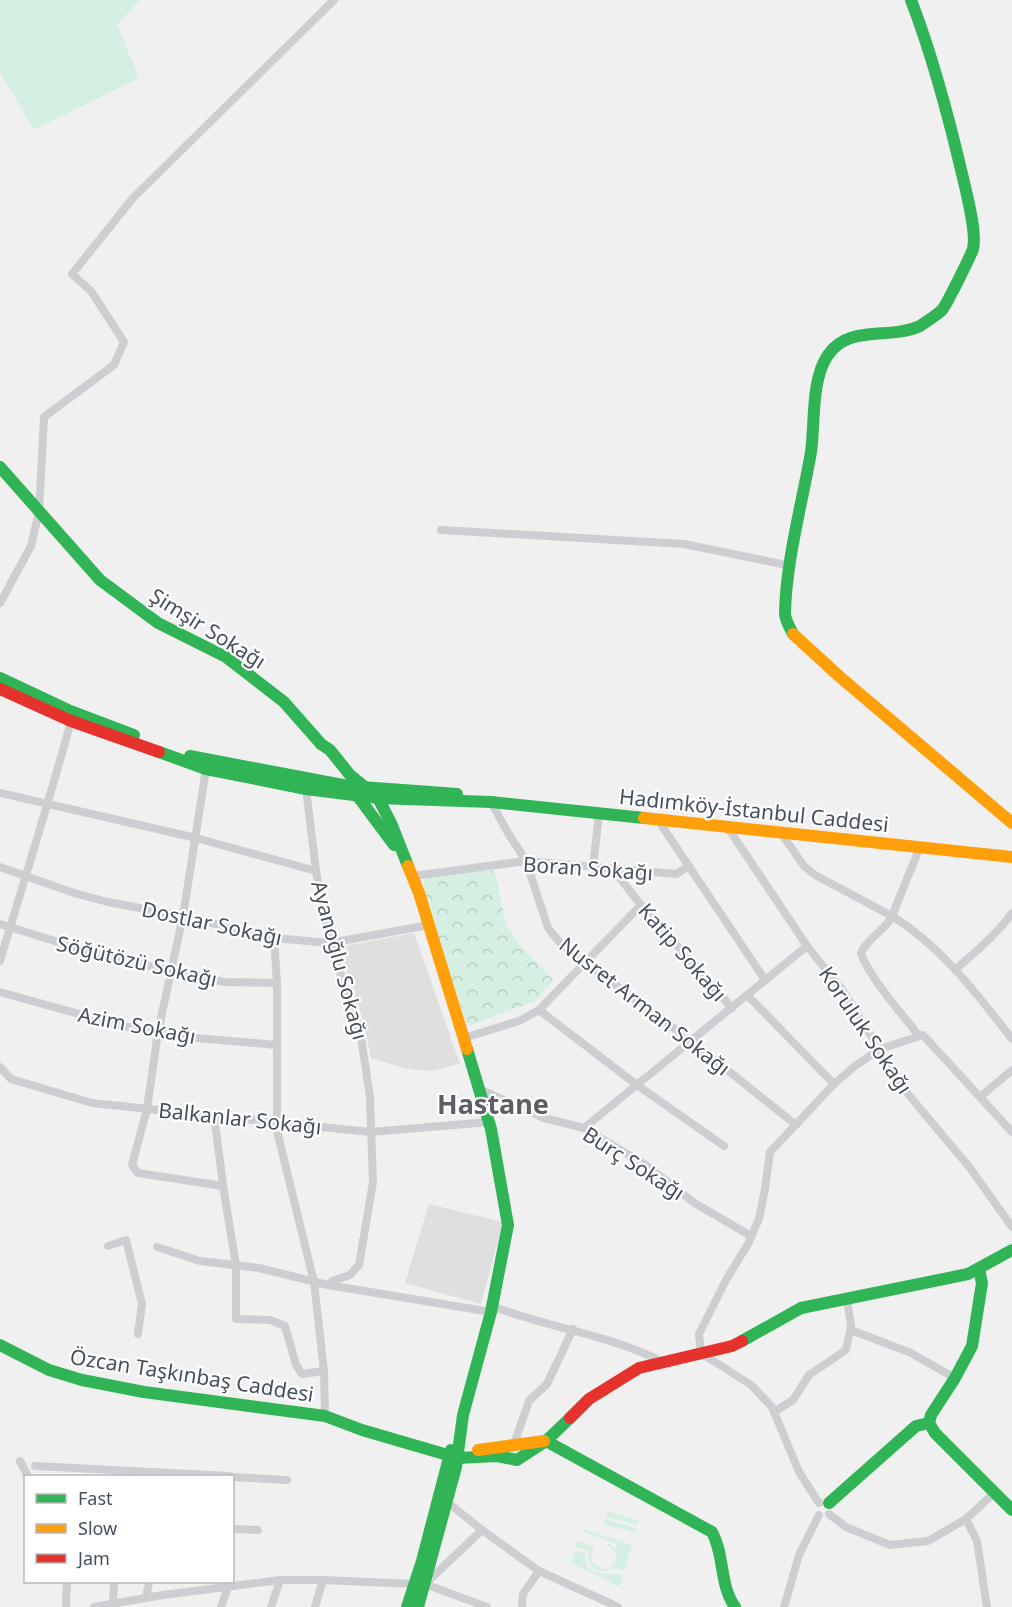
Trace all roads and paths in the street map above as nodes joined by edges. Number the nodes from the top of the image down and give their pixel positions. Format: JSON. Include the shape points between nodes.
{"nodes":[{"id":1,"x":334,"y":0,"type":"edge"},
{"id":2,"x":911,"y":0,"type":"edge"},
{"id":3,"x":0,"y":467,"type":"edge"},
{"id":4,"x":39,"y":512,"type":"junction"},
{"id":5,"x":441,"y":530,"type":"dead end"},
{"id":6,"x":791,"y":566,"type":"junction"},
{"id":7,"x":0,"y":603,"type":"edge"},
{"id":8,"x":0,"y":678,"type":"edge"},
{"id":9,"x":0,"y":689,"type":"edge"},
{"id":10,"x":70,"y":721,"type":"junction"},
{"id":11,"x":321,"y":744,"type":"junction"},
{"id":12,"x":206,"y":769,"type":"junction"},
{"id":13,"x":348,"y":786,"type":"junction"},
{"id":14,"x":306,"y":789,"type":"junction"},
{"id":15,"x":362,"y":792,"type":"junction"},
{"id":16,"x":0,"y":793,"type":"edge"},
{"id":17,"x":378,"y":798,"type":"junction"},
{"id":18,"x":491,"y":802,"type":"junction"},
{"id":19,"x":48,"y":805,"type":"junction"},
{"id":20,"x":598,"y":814,"type":"junction"},
{"id":21,"x":658,"y":820,"type":"junction"},
{"id":22,"x":1012,"y":823,"type":"edge"},
{"id":23,"x":728,"y":828,"type":"junction"},
{"id":24,"x":781,"y":833,"type":"junction"},
{"id":25,"x":196,"y":838,"type":"junction"},
{"id":26,"x":921,"y":847,"type":"junction"},
{"id":27,"x":1012,"y":857,"type":"edge"},
{"id":28,"x":526,"y":861,"type":"junction"},
{"id":29,"x":689,"y":866,"type":"junction"},
{"id":30,"x":0,"y":867,"type":"edge"},
{"id":31,"x":593,"y":867,"type":"junction"},
{"id":32,"x":612,"y":868,"type":"junction"},
{"id":33,"x":316,"y":871,"type":"junction"},
{"id":34,"x":411,"y":871,"type":"junction"},
{"id":35,"x":25,"y":875,"type":"junction"},
{"id":36,"x":641,"y":905,"type":"junction"},
{"id":37,"x":1012,"y":913,"type":"edge"},
{"id":38,"x":892,"y":915,"type":"junction"},
{"id":39,"x":183,"y":916,"type":"junction"},
{"id":40,"x":0,"y":924,"type":"edge"},
{"id":41,"x":429,"y":925,"type":"junction"},
{"id":42,"x":10,"y":928,"type":"junction"},
{"id":43,"x":273,"y":938,"type":"junction"},
{"id":44,"x":330,"y":943,"type":"junction"},
{"id":45,"x":807,"y":946,"type":"junction"},
{"id":46,"x":0,"y":961,"type":"edge"},
{"id":47,"x":585,"y":962,"type":"junction"},
{"id":48,"x":955,"y":970,"type":"junction"},
{"id":49,"x":171,"y":971,"type":"junction"},
{"id":50,"x":765,"y":981,"type":"junction"},
{"id":51,"x":277,"y":983,"type":"junction"},
{"id":52,"x":0,"y":992,"type":"edge"},
{"id":53,"x":747,"y":995,"type":"junction"},
{"id":54,"x":732,"y":1008,"type":"junction"},
{"id":55,"x":539,"y":1010,"type":"junction"},
{"id":56,"x":158,"y":1032,"type":"junction"},
{"id":57,"x":919,"y":1036,"type":"junction"},
{"id":58,"x":464,"y":1038,"type":"junction"},
{"id":59,"x":1012,"y":1039,"type":"edge"},
{"id":60,"x":691,"y":1041,"type":"junction"},
{"id":61,"x":276,"y":1045,"type":"junction"},
{"id":62,"x":880,"y":1049,"type":"junction"},
{"id":63,"x":0,"y":1067,"type":"edge"},
{"id":64,"x":1012,"y":1070,"type":"edge"},
{"id":65,"x":834,"y":1084,"type":"junction"},
{"id":66,"x":637,"y":1085,"type":"junction"},
{"id":67,"x":479,"y":1089,"type":"junction"},
{"id":68,"x":980,"y":1097,"type":"junction"},
{"id":69,"x":147,"y":1109,"type":"junction"},
{"id":70,"x":214,"y":1115,"type":"junction"},
{"id":71,"x":277,"y":1121,"type":"junction"},
{"id":72,"x":489,"y":1122,"type":"junction"},
{"id":73,"x":796,"y":1125,"type":"junction"},
{"id":74,"x":584,"y":1128,"type":"junction"},
{"id":75,"x":370,"y":1132,"type":"junction"},
{"id":76,"x":1012,"y":1132,"type":"edge"},
{"id":77,"x":724,"y":1146,"type":"dead end"},
{"id":78,"x":223,"y":1186,"type":"junction"},
{"id":79,"x":1012,"y":1227,"type":"edge"},
{"id":80,"x":751,"y":1236,"type":"junction"},
{"id":81,"x":108,"y":1246,"type":"dead end"},
{"id":82,"x":157,"y":1247,"type":"dead end"},
{"id":83,"x":1012,"y":1250,"type":"edge"},
{"id":84,"x":237,"y":1265,"type":"junction"},
{"id":85,"x":980,"y":1269,"type":"junction"},
{"id":86,"x":314,"y":1282,"type":"junction"},
{"id":87,"x":328,"y":1285,"type":"junction"},
{"id":88,"x":847,"y":1299,"type":"junction"},
{"id":89,"x":491,"y":1309,"type":"junction"},
{"id":90,"x":573,"y":1329,"type":"junction"},
{"id":91,"x":851,"y":1330,"type":"junction"},
{"id":92,"x":138,"y":1334,"type":"dead end"},
{"id":93,"x":0,"y":1338,"type":"edge"},
{"id":94,"x":0,"y":1345,"type":"edge"},
{"id":95,"x":701,"y":1353,"type":"junction"},
{"id":96,"x":28,"y":1360,"type":"junction"},
{"id":97,"x":663,"y":1362,"type":"junction"},
{"id":98,"x":324,"y":1371,"type":"junction"},
{"id":99,"x":955,"y":1378,"type":"junction"},
{"id":100,"x":774,"y":1412,"type":"junction"},
{"id":101,"x":325,"y":1416,"type":"junction"},
{"id":102,"x":929,"y":1424,"type":"junction"},
{"id":103,"x":546,"y":1441,"type":"junction"},
{"id":104,"x":514,"y":1444,"type":"junction"},
{"id":105,"x":454,"y":1454,"type":"junction"},
{"id":106,"x":20,"y":1461,"type":"dead end"},
{"id":107,"x":35,"y":1466,"type":"dead end"},
{"id":108,"x":27,"y":1475,"type":"edge"},
{"id":109,"x":195,"y":1475,"type":"edge"},
{"id":110,"x":234,"y":1477,"type":"edge"},
{"id":111,"x":287,"y":1480,"type":"dead end"},
{"id":112,"x":995,"y":1492,"type":"junction"},
{"id":113,"x":446,"y":1500,"type":"junction"},
{"id":114,"x":825,"y":1507,"type":"junction"},
{"id":115,"x":1012,"y":1510,"type":"edge"},
{"id":116,"x":966,"y":1519,"type":"junction"},
{"id":117,"x":234,"y":1530,"type":"edge"},
{"id":118,"x":258,"y":1530,"type":"dead end"},
{"id":119,"x":482,"y":1530,"type":"junction"},
{"id":120,"x":539,"y":1571,"type":"junction"},
{"id":121,"x":280,"y":1580,"type":"junction"},
{"id":122,"x":323,"y":1580,"type":"junction"},
{"id":123,"x":67,"y":1583,"type":"edge"},
{"id":124,"x":114,"y":1583,"type":"edge"},
{"id":125,"x":149,"y":1583,"type":"edge"},
{"id":126,"x":420,"y":1584,"type":"junction"},
{"id":127,"x":228,"y":1587,"type":"junction"},
{"id":128,"x":147,"y":1597,"type":"junction"},
{"id":129,"x":113,"y":1603,"type":"junction"},
{"id":130,"x":602,"y":1603,"type":"edge"},
{"id":131,"x":100,"y":1606,"type":"edge"},
{"id":132,"x":66,"y":1607,"type":"edge"},
{"id":133,"x":221,"y":1607,"type":"edge"},
{"id":134,"x":271,"y":1607,"type":"edge"},
{"id":135,"x":315,"y":1607,"type":"edge"},
{"id":136,"x":406,"y":1607,"type":"edge"},
{"id":137,"x":418,"y":1607,"type":"edge"},
{"id":138,"x":487,"y":1607,"type":"edge"},
{"id":139,"x":522,"y":1607,"type":"edge"},
{"id":140,"x":618,"y":1607,"type":"edge"},
{"id":141,"x":735,"y":1607,"type":"edge"},
{"id":142,"x":784,"y":1607,"type":"edge"},
{"id":143,"x":987,"y":1607,"type":"edge"}],
"edges":[{"from":1,"to":4,"type":"street","via":[[134,198],[72,274],[91,291],[124,342],[114,365],[44,417]]},
{"from":2,"to":6,"type":"main road","via":[[954,139],[971,211],[974,249],[942,310],[915,327],[858,335],[840,343],[822,365]]},
{"from":3,"to":4,"type":"main road","name":"Şimşir Sokağı"},
{"from":4,"to":7,"type":"street","via":[[30,546]]},
{"from":4,"to":11,"type":"main road","name":"Şimşir Sokağı","via":[[100,580],[158,623],[226,657],[284,702]]},
{"from":5,"to":6,"type":"street","via":[[684,544]]},
{"from":6,"to":22,"type":"main road","via":[[784,616],[792,633]]},
{"from":8,"to":13,"type":"main road","name":"Hadımköy-İstanbul Caddesi","via":[[68,710],[195,758]]},
{"from":9,"to":10,"type":"main road","name":"Hadımköy-İstanbul Caddesi"},
{"from":10,"to":12,"type":"main road","name":"Hadımköy-İstanbul Caddesi"},
{"from":10,"to":19,"type":"street"},
{"from":11,"to":13,"type":"main road"},
{"from":11,"to":15,"type":"main road"},
{"from":12,"to":14,"type":"main road","name":"Hadımköy-İstanbul Caddesi"},
{"from":12,"to":25,"type":"street"},
{"from":13,"to":15,"type":"main road","name":"Hadımköy-İstanbul Caddesi"},
{"from":14,"to":15,"type":"main road","name":"Hadımköy-İstanbul Caddesi"},
{"from":14,"to":33,"type":"street","name":"Ayanoğlu Sokağı"},
{"from":15,"to":17,"type":"main road","name":"Hadımköy-İstanbul Caddesi"},
{"from":15,"to":18,"type":"main road","name":"Hadımköy-İstanbul Caddesi","via":[[450,793]]},
{"from":15,"to":34,"type":"main road"},
{"from":16,"to":19,"type":"street"},
{"from":17,"to":18,"type":"main road","name":"Hadımköy-İstanbul Caddesi"},
{"from":17,"to":34,"type":"main road"},
{"from":18,"to":20,"type":"main road","name":"Hadımköy-İstanbul Caddesi"},
{"from":18,"to":28,"type":"street","name":"Nusret Arman Sokağı"},
{"from":19,"to":25,"type":"street"},
{"from":19,"to":35,"type":"street"},
{"from":20,"to":21,"type":"main road","name":"Hadımköy-İstanbul Caddesi"},
{"from":20,"to":31,"type":"street"},
{"from":21,"to":23,"type":"main road","name":"Hadımköy-İstanbul Caddesi"},
{"from":21,"to":29,"type":"street"},
{"from":23,"to":24,"type":"main road","name":"Hadımköy-İstanbul Caddesi"},
{"from":23,"to":45,"type":"street","name":"Koruluk Sokağı"},
{"from":24,"to":26,"type":"main road","name":"Hadımköy-İstanbul Caddesi"},
{"from":24,"to":38,"type":"street","via":[[815,875]]},
{"from":25,"to":33,"type":"street"},
{"from":25,"to":39,"type":"street"},
{"from":26,"to":27,"type":"main road","name":"Hadımköy-İstanbul Caddesi"},
{"from":26,"to":38,"type":"street"},
{"from":28,"to":31,"type":"street","name":"Boran Sokağı"},
{"from":28,"to":34,"type":"street","name":"Boran Sokağı"},
{"from":28,"to":47,"type":"street","name":"Nusret Arman Sokağı","via":[[548,928],[562,945]]},
{"from":29,"to":32,"type":"street","name":"Boran Sokağı","via":[[676,874]]},
{"from":29,"to":50,"type":"street"},
{"from":30,"to":35,"type":"street","name":"Dostlar Sokağı"},
{"from":31,"to":32,"type":"street","name":"Boran Sokağı"},
{"from":32,"to":36,"type":"street","name":"Katip Sokağı"},
{"from":33,"to":44,"type":"street","name":"Ayanoğlu Sokağı"},
{"from":34,"to":41,"type":"main road"},
{"from":35,"to":39,"type":"street","name":"Dostlar Sokağı","via":[[108,902]]},
{"from":35,"to":42,"type":"street"},
{"from":36,"to":47,"type":"street"},
{"from":36,"to":54,"type":"street","name":"Katip Sokağı"},
{"from":37,"to":48,"type":"street"},
{"from":38,"to":48,"type":"street","via":[[912,928]]},
{"from":38,"to":57,"type":"street","via":[[888,925],[870,939],[861,953]]},
{"from":39,"to":43,"type":"street","name":"Dostlar Sokağı"},
{"from":39,"to":49,"type":"street"},
{"from":40,"to":42,"type":"street","name":"Söğütözü Sokağı"},
{"from":41,"to":44,"type":"street","name":"Dostlar Sokağı"},
{"from":41,"to":58,"type":"main road"},
{"from":42,"to":46,"type":"street"},
{"from":42,"to":49,"type":"street","name":"Söğütözü Sokağı"},
{"from":43,"to":44,"type":"street","name":"Dostlar Sokağı"},
{"from":43,"to":51,"type":"street"},
{"from":44,"to":75,"type":"street","name":"Ayanoğlu Sokağı","via":[[360,1031],[370,1097]]},
{"from":45,"to":50,"type":"street"},
{"from":45,"to":62,"type":"street","name":"Koruluk Sokağı","via":[[841,988]]},
{"from":47,"to":55,"type":"street"},
{"from":47,"to":60,"type":"street","name":"Nusret Arman Sokağı"},
{"from":48,"to":59,"type":"street"},
{"from":49,"to":51,"type":"street","name":"Söğütözü Sokağı","via":[[224,982]]},
{"from":49,"to":56,"type":"street"},
{"from":50,"to":53,"type":"street"},
{"from":51,"to":61,"type":"street"},
{"from":52,"to":56,"type":"street","name":"Azim Sokağı","via":[[95,1020]]},
{"from":53,"to":54,"type":"street"},
{"from":53,"to":65,"type":"street"},
{"from":54,"to":60,"type":"street"},
{"from":55,"to":58,"type":"street","via":[[519,1021]]},
{"from":55,"to":66,"type":"street"},
{"from":56,"to":61,"type":"street","name":"Azim Sokağı"},
{"from":56,"to":69,"type":"street"},
{"from":57,"to":62,"type":"street"},
{"from":57,"to":68,"type":"street","via":[[923,1035]]},
{"from":58,"to":67,"type":"main road"},
{"from":60,"to":66,"type":"street"},
{"from":60,"to":73,"type":"street","name":"Nusret Arman Sokağı"},
{"from":61,"to":71,"type":"street"},
{"from":62,"to":65,"type":"street"},
{"from":62,"to":79,"type":"street","name":"Koruluk Sokağı","via":[[907,1093],[970,1168]]},
{"from":63,"to":69,"type":"street","name":"Balkanlar Sokağı","via":[[11,1079],[92,1103]]},
{"from":64,"to":68,"type":"street"},
{"from":65,"to":73,"type":"street"},
{"from":66,"to":74,"type":"street"},
{"from":66,"to":77,"type":"street"},
{"from":67,"to":72,"type":"main road"},
{"from":67,"to":74,"type":"street","name":"Burç Sokağı","via":[[544,1118]]},
{"from":68,"to":76,"type":"street"},
{"from":69,"to":70,"type":"street","name":"Balkanlar Sokağı"},
{"from":69,"to":78,"type":"street","via":[[132,1165],[138,1173]]},
{"from":70,"to":71,"type":"street","name":"Balkanlar Sokağı"},
{"from":70,"to":78,"type":"street"},
{"from":71,"to":75,"type":"street","name":"Balkanlar Sokağı"},
{"from":71,"to":86,"type":"street"},
{"from":72,"to":75,"type":"street","name":"Balkanlar Sokağı"},
{"from":72,"to":89,"type":"main road","via":[[508,1225]]},
{"from":73,"to":80,"type":"street","via":[[770,1152],[759,1219]]},
{"from":74,"to":80,"type":"street","name":"Burç Sokağı"},
{"from":75,"to":87,"type":"street","name":"Ayanoğlu Sokağı","via":[[373,1182],[359,1265],[350,1275]]},
{"from":78,"to":84,"type":"street"},
{"from":80,"to":95,"type":"street","via":[[699,1334]]},
{"from":81,"to":92,"type":"street","via":[[126,1240],[142,1304]]},
{"from":82,"to":84,"type":"street","via":[[200,1261]]},
{"from":83,"to":85,"type":"main road"},
{"from":84,"to":86,"type":"street"},
{"from":84,"to":98,"type":"street","via":[[236,1319],[270,1320],[285,1326],[302,1374]]},
{"from":85,"to":88,"type":"main road","via":[[946,1280]]},
{"from":85,"to":99,"type":"main road","via":[[982,1283],[972,1346]]},
{"from":86,"to":87,"type":"street"},
{"from":86,"to":98,"type":"street"},
{"from":87,"to":89,"type":"street"},
{"from":88,"to":91,"type":"street"},
{"from":88,"to":95,"type":"main road","via":[[801,1308],[732,1346]]},
{"from":89,"to":90,"type":"street"},
{"from":89,"to":105,"type":"main road"},
{"from":90,"to":97,"type":"street","via":[[642,1351]]},
{"from":90,"to":104,"type":"street","via":[[547,1383],[530,1401]]},
{"from":91,"to":99,"type":"street","via":[[911,1353]]},
{"from":91,"to":100,"type":"street","via":[[846,1350],[809,1375],[793,1400]]},
{"from":93,"to":96,"type":"main road","name":"Özcan Taşkınbaş Caddesi"},
{"from":94,"to":96,"type":"main road","name":"Özcan Taşkınbaş Caddesi"},
{"from":95,"to":97,"type":"main road"},
{"from":95,"to":100,"type":"street","via":[[751,1385]]},
{"from":96,"to":101,"type":"main road","name":"Özcan Taşkınbaş Caddesi","via":[[61,1374],[144,1392]]},
{"from":97,"to":103,"type":"main road","via":[[639,1368],[589,1399]]},
{"from":98,"to":101,"type":"street"},
{"from":99,"to":102,"type":"main road"},
{"from":100,"to":114,"type":"street","via":[[799,1472]]},
{"from":101,"to":105,"type":"main road","name":"Özcan Taşkınbaş Caddesi"},
{"from":102,"to":112,"type":"main road"},
{"from":102,"to":114,"type":"main road","via":[[916,1426]]},
{"from":103,"to":104,"type":"main road"},
{"from":103,"to":105,"type":"main road","via":[[517,1460]]},
{"from":103,"to":141,"type":"main road","via":[[712,1532],[728,1598]]},
{"from":104,"to":105,"type":"main road"},
{"from":105,"to":113,"type":"main road"},
{"from":105,"to":126,"type":"main road"},
{"from":106,"to":108,"type":"street"},
{"from":107,"to":109,"type":"street"},
{"from":110,"to":111,"type":"street"},
{"from":112,"to":115,"type":"main road"},
{"from":112,"to":116,"type":"street"},
{"from":113,"to":119,"type":"street"},
{"from":113,"to":126,"type":"main road"},
{"from":114,"to":116,"type":"street","via":[[846,1527],[890,1545],[928,1540]]},
{"from":114,"to":142,"type":"street","via":[[816,1509],[819,1515],[799,1556]]},
{"from":116,"to":143,"type":"street","via":[[977,1541]]},
{"from":117,"to":118,"type":"street"},
{"from":119,"to":120,"type":"street"},
{"from":119,"to":126,"type":"street"},
{"from":120,"to":130,"type":"street"},
{"from":120,"to":139,"type":"street","via":[[524,1594]]},
{"from":121,"to":122,"type":"street"},
{"from":121,"to":127,"type":"street"},
{"from":121,"to":134,"type":"street"},
{"from":122,"to":126,"type":"street"},
{"from":122,"to":135,"type":"street"},
{"from":123,"to":132,"type":"street"},
{"from":124,"to":129,"type":"street"},
{"from":125,"to":128,"type":"street"},
{"from":126,"to":136,"type":"main road"},
{"from":126,"to":137,"type":"main road"},
{"from":126,"to":138,"type":"street"},
{"from":127,"to":128,"type":"street"},
{"from":127,"to":133,"type":"street"},
{"from":128,"to":129,"type":"street"},
{"from":129,"to":131,"type":"street"},
{"from":130,"to":140,"type":"street"}]}
